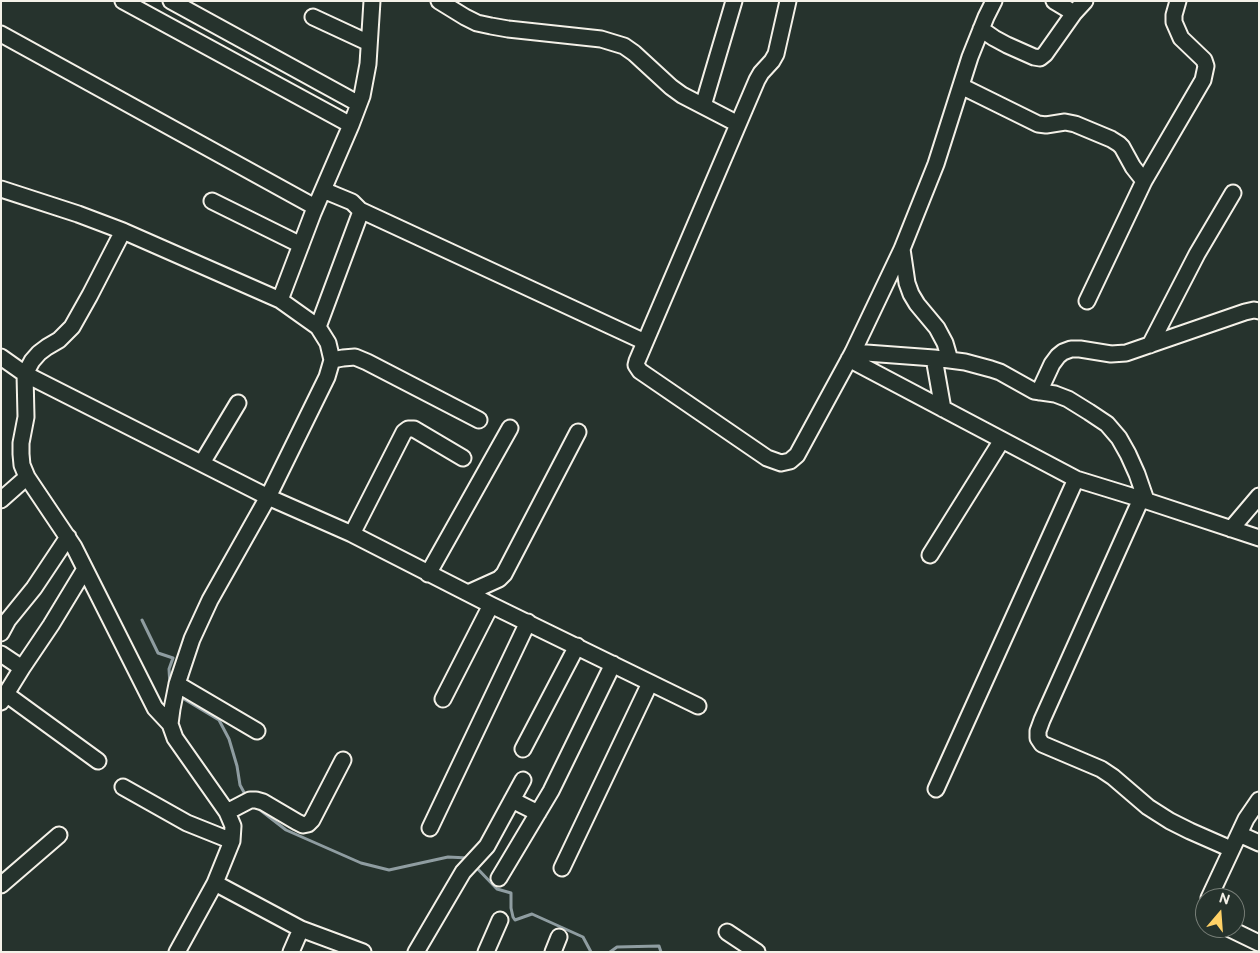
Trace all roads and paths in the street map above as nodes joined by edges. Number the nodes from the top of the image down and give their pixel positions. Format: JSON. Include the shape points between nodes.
{"nodes":[{"id":1,"x":123,"y":1,"type":"edge"},
{"id":2,"x":171,"y":1,"type":"edge"},
{"id":3,"x":372,"y":1,"type":"edge"},
{"id":4,"x":439,"y":1,"type":"edge"},
{"id":5,"x":734,"y":1,"type":"edge"},
{"id":6,"x":788,"y":1,"type":"edge"},
{"id":7,"x":994,"y":1,"type":"edge"},
{"id":8,"x":1054,"y":1,"type":"edge"},
{"id":9,"x":1084,"y":1,"type":"edge"},
{"id":10,"x":1178,"y":1,"type":"edge"},
{"id":11,"x":1074,"y":13,"type":"junction"},
{"id":12,"x":313,"y":17,"type":"dead end"},
{"id":13,"x":981,"y":29,"type":"junction"},
{"id":14,"x":1,"y":34,"type":"edge"},
{"id":15,"x":369,"y":43,"type":"junction"},
{"id":16,"x":961,"y":86,"type":"junction"},
{"id":17,"x":359,"y":104,"type":"junction"},
{"id":18,"x":703,"y":106,"type":"junction"},
{"id":19,"x":738,"y":124,"type":"junction"},
{"id":20,"x":351,"y":125,"type":"junction"},
{"id":21,"x":1144,"y":181,"type":"junction"},
{"id":22,"x":1,"y":189,"type":"edge"},
{"id":23,"x":323,"y":190,"type":"junction"},
{"id":24,"x":1233,"y":193,"type":"dead end"},
{"id":25,"x":212,"y":201,"type":"dead end"},
{"id":26,"x":315,"y":207,"type":"junction"},
{"id":27,"x":360,"y":210,"type":"junction"},
{"id":28,"x":124,"y":231,"type":"junction"},
{"id":29,"x":301,"y":244,"type":"junction"},
{"id":30,"x":902,"y":249,"type":"junction"},
{"id":31,"x":280,"y":300,"type":"junction"},
{"id":32,"x":1087,"y":301,"type":"dead end"},
{"id":33,"x":1259,"y":311,"type":"edge"},
{"id":34,"x":318,"y":327,"type":"junction"},
{"id":35,"x":645,"y":342,"type":"junction"},
{"id":36,"x":1150,"y":345,"type":"junction"},
{"id":37,"x":851,"y":356,"type":"junction"},
{"id":38,"x":1,"y":357,"type":"edge"},
{"id":39,"x":934,"y":358,"type":"junction"},
{"id":40,"x":332,"y":360,"type":"junction"},
{"id":41,"x":950,"y":360,"type":"junction"},
{"id":42,"x":25,"y":374,"type":"junction"},
{"id":43,"x":1039,"y":392,"type":"junction"},
{"id":44,"x":238,"y":403,"type":"dead end"},
{"id":45,"x":943,"y":409,"type":"junction"},
{"id":46,"x":479,"y":420,"type":"dead end"},
{"id":47,"x":510,"y":428,"type":"dead end"},
{"id":48,"x":578,"y":432,"type":"dead end"},
{"id":49,"x":1002,"y":440,"type":"junction"},
{"id":50,"x":462,"y":458,"type":"dead end"},
{"id":51,"x":202,"y":463,"type":"junction"},
{"id":52,"x":27,"y":477,"type":"junction"},
{"id":53,"x":1076,"y":480,"type":"junction"},
{"id":54,"x":1259,"y":496,"type":"edge"},
{"id":55,"x":268,"y":497,"type":"junction"},
{"id":56,"x":1,"y":500,"type":"edge"},
{"id":57,"x":1143,"y":500,"type":"junction"},
{"id":58,"x":1231,"y":529,"type":"junction"},
{"id":59,"x":352,"y":534,"type":"junction"},
{"id":60,"x":68,"y":538,"type":"junction"},
{"id":61,"x":1259,"y":538,"type":"edge"},
{"id":62,"x":930,"y":555,"type":"dead end"},
{"id":63,"x":84,"y":569,"type":"junction"},
{"id":64,"x":428,"y":574,"type":"junction"},
{"id":65,"x":468,"y":593,"type":"junction"},
{"id":66,"x":490,"y":605,"type":"junction"},
{"id":67,"x":528,"y":622,"type":"junction"},
{"id":68,"x":1,"y":633,"type":"edge"},
{"id":69,"x":577,"y":646,"type":"junction"},
{"id":70,"x":1,"y":654,"type":"edge"},
{"id":71,"x":613,"y":664,"type":"junction"},
{"id":72,"x":22,"y":668,"type":"junction"},
{"id":73,"x":650,"y":682,"type":"junction"},
{"id":74,"x":177,"y":688,"type":"junction"},
{"id":75,"x":4,"y":698,"type":"edge"},
{"id":76,"x":443,"y":699,"type":"dead end"},
{"id":77,"x":698,"y":706,"type":"dead end"},
{"id":78,"x":171,"y":717,"type":"junction"},
{"id":79,"x":258,"y":731,"type":"dead end"},
{"id":80,"x":523,"y":750,"type":"dead end"},
{"id":81,"x":343,"y":760,"type":"dead end"},
{"id":82,"x":98,"y":761,"type":"dead end"},
{"id":83,"x":523,"y":780,"type":"dead end"},
{"id":84,"x":123,"y":787,"type":"dead end"},
{"id":85,"x":936,"y":789,"type":"dead end"},
{"id":86,"x":512,"y":800,"type":"junction"},
{"id":87,"x":1259,"y":800,"type":"edge"},
{"id":88,"x":228,"y":812,"type":"junction"},
{"id":89,"x":538,"y":813,"type":"junction"},
{"id":90,"x":430,"y":828,"type":"dead end"},
{"id":91,"x":1239,"y":834,"type":"junction"},
{"id":92,"x":59,"y":835,"type":"dead end"},
{"id":93,"x":232,"y":841,"type":"junction"},
{"id":94,"x":1259,"y":842,"type":"edge"},
{"id":95,"x":1231,"y":849,"type":"junction"},
{"id":96,"x":562,"y":868,"type":"dead end"},
{"id":97,"x":500,"y":878,"type":"dead end"},
{"id":98,"x":215,"y":882,"type":"junction"},
{"id":99,"x":1,"y":885,"type":"edge"},
{"id":100,"x":1213,"y":888,"type":"edge"},
{"id":101,"x":500,"y":920,"type":"dead end"},
{"id":102,"x":301,"y":929,"type":"junction"},
{"id":103,"x":727,"y":932,"type":"dead end"},
{"id":104,"x":1245,"y":936,"type":"edge"},
{"id":105,"x":559,"y":937,"type":"dead end"},
{"id":106,"x":1259,"y":943,"type":"edge"},
{"id":107,"x":177,"y":952,"type":"edge"},
{"id":108,"x":291,"y":952,"type":"edge"},
{"id":109,"x":363,"y":952,"type":"edge"},
{"id":110,"x":416,"y":952,"type":"edge"},
{"id":111,"x":486,"y":952,"type":"edge"},
{"id":112,"x":553,"y":952,"type":"edge"},
{"id":113,"x":756,"y":952,"type":"edge"}],
"edges":[{"from":1,"to":20,"type":"street"},
{"from":2,"to":17,"type":"street"},
{"from":3,"to":15,"type":"street"},
{"from":4,"to":18,"type":"street","via":[[477,23],[601,39],[624,46],[671,87]]},
{"from":5,"to":18,"type":"street"},
{"from":6,"to":19,"type":"street","via":[[776,54],[757,80]]},
{"from":7,"to":13,"type":"street"},
{"from":8,"to":11,"type":"street"},
{"from":9,"to":11,"type":"street"},
{"from":10,"to":21,"type":"street","via":[[1174,15],[1176,29],[1204,60],[1205,72]]},
{"from":11,"to":13,"type":"street","via":[[1040,58],[1007,45]]},
{"from":12,"to":15,"type":"street"},
{"from":13,"to":16,"type":"street"},
{"from":14,"to":26,"type":"street"},
{"from":15,"to":17,"type":"street"},
{"from":16,"to":21,"type":"street","via":[[1038,124],[1075,124],[1116,142]]},
{"from":16,"to":30,"type":"street","via":[[936,164]]},
{"from":17,"to":20,"type":"street"},
{"from":18,"to":19,"type":"street"},
{"from":19,"to":35,"type":"street"},
{"from":20,"to":23,"type":"street"},
{"from":21,"to":32,"type":"street"},
{"from":22,"to":28,"type":"street"},
{"from":23,"to":26,"type":"street"},
{"from":23,"to":27,"type":"street","via":[[352,202]]},
{"from":24,"to":36,"type":"street"},
{"from":25,"to":29,"type":"street"},
{"from":26,"to":29,"type":"street"},
{"from":27,"to":34,"type":"street"},
{"from":27,"to":35,"type":"street"},
{"from":28,"to":31,"type":"street"},
{"from":28,"to":42,"type":"street","via":[[72,326],[39,353]]},
{"from":29,"to":31,"type":"street"},
{"from":30,"to":37,"type":"street"},
{"from":30,"to":41,"type":"street","via":[[911,294],[937,328]]},
{"from":31,"to":34,"type":"street"},
{"from":33,"to":36,"type":"street","via":[[1249,310]]},
{"from":34,"to":40,"type":"street","via":[[328,343]]},
{"from":35,"to":37,"type":"street","via":[[636,365],[640,371],[767,458],[781,463],[797,455]]},
{"from":36,"to":43,"type":"street","via":[[1119,354],[1080,349],[1063,352],[1052,364]]},
{"from":37,"to":39,"type":"street"},
{"from":37,"to":45,"type":"street"},
{"from":38,"to":42,"type":"street"},
{"from":39,"to":41,"type":"street"},
{"from":39,"to":45,"type":"street"},
{"from":40,"to":46,"type":"street","via":[[355,357]]},
{"from":40,"to":55,"type":"street","via":[[327,377]]},
{"from":41,"to":43,"type":"street","via":[[991,368]]},
{"from":42,"to":51,"type":"street"},
{"from":42,"to":52,"type":"street","via":[[26,417],[20,448]]},
{"from":43,"to":57,"type":"street","via":[[1068,399],[1107,424],[1128,454]]},
{"from":44,"to":51,"type":"street"},
{"from":45,"to":49,"type":"street"},
{"from":47,"to":64,"type":"street"},
{"from":48,"to":65,"type":"street","via":[[504,574]]},
{"from":49,"to":53,"type":"street"},
{"from":49,"to":62,"type":"street"},
{"from":50,"to":59,"type":"street","via":[[414,429],[408,429]]},
{"from":51,"to":55,"type":"street"},
{"from":52,"to":56,"type":"street"},
{"from":52,"to":60,"type":"street"},
{"from":53,"to":57,"type":"street"},
{"from":53,"to":85,"type":"street"},
{"from":54,"to":58,"type":"street"},
{"from":55,"to":59,"type":"street"},
{"from":55,"to":74,"type":"street","via":[[201,618]]},
{"from":57,"to":58,"type":"street"},
{"from":57,"to":95,"type":"street","via":[[1042,720],[1038,738],[1042,744],[1101,768],[1170,821]]},
{"from":58,"to":61,"type":"street"},
{"from":59,"to":64,"type":"street"},
{"from":60,"to":63,"type":"street"},
{"from":60,"to":68,"type":"street"},
{"from":63,"to":72,"type":"street"},
{"from":63,"to":78,"type":"street","via":[[155,708]]},
{"from":64,"to":65,"type":"street"},
{"from":65,"to":66,"type":"street"},
{"from":66,"to":67,"type":"street"},
{"from":66,"to":76,"type":"street"},
{"from":67,"to":69,"type":"street"},
{"from":67,"to":90,"type":"street"},
{"from":69,"to":71,"type":"street"},
{"from":69,"to":80,"type":"street"},
{"from":70,"to":72,"type":"street"},
{"from":71,"to":73,"type":"street"},
{"from":71,"to":89,"type":"street"},
{"from":72,"to":75,"type":"street"},
{"from":73,"to":77,"type":"street"},
{"from":73,"to":96,"type":"street"},
{"from":74,"to":78,"type":"street"},
{"from":74,"to":79,"type":"street"},
{"from":75,"to":82,"type":"street"},
{"from":78,"to":88,"type":"street","via":[[175,738]]},
{"from":81,"to":88,"type":"street","via":[[308,824],[303,825],[256,800]]},
{"from":83,"to":86,"type":"street"},
{"from":84,"to":93,"type":"street","via":[[187,823]]},
{"from":86,"to":89,"type":"street"},
{"from":86,"to":110,"type":"street","via":[[486,846],[471,863]]},
{"from":87,"to":91,"type":"street"},
{"from":88,"to":93,"type":"street","via":[[233,826]]},
{"from":89,"to":97,"type":"street"},
{"from":91,"to":94,"type":"street"},
{"from":91,"to":95,"type":"street"},
{"from":92,"to":99,"type":"street"},
{"from":93,"to":98,"type":"street"},
{"from":95,"to":100,"type":"street"},
{"from":98,"to":102,"type":"street"},
{"from":98,"to":107,"type":"street"},
{"from":101,"to":111,"type":"street"},
{"from":102,"to":108,"type":"street"},
{"from":102,"to":109,"type":"street"},
{"from":103,"to":113,"type":"street"},
{"from":104,"to":106,"type":"street"},
{"from":105,"to":112,"type":"street"}]}
